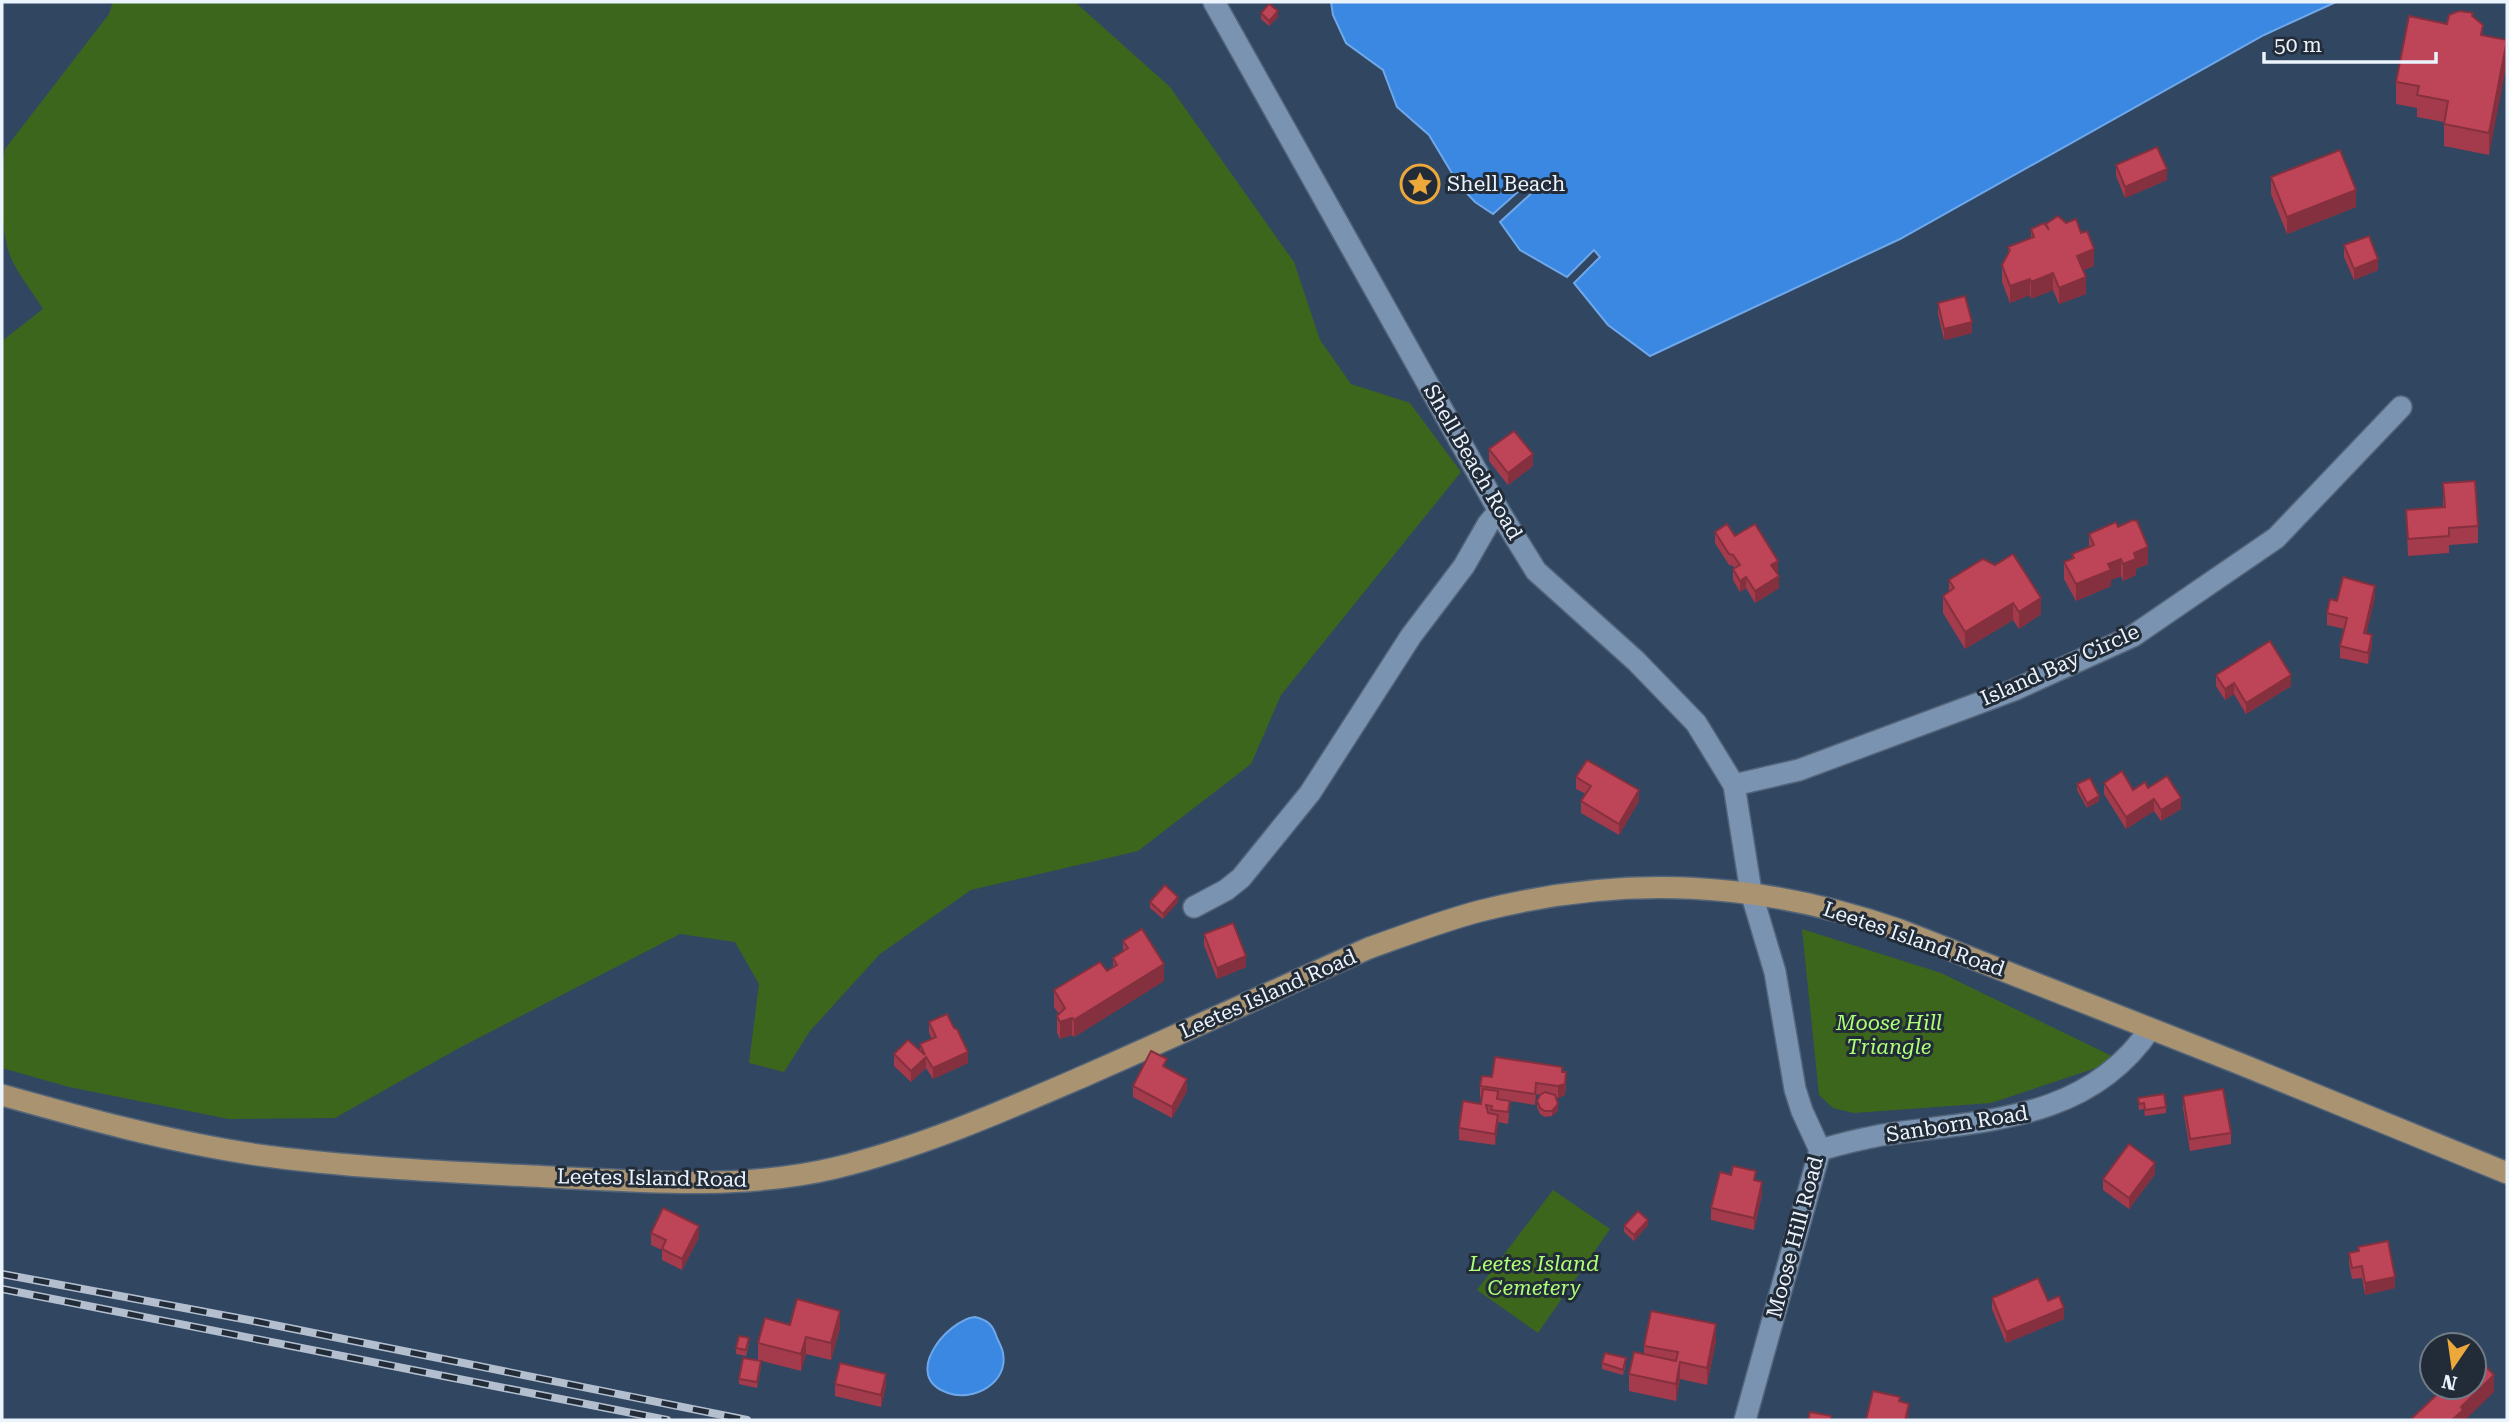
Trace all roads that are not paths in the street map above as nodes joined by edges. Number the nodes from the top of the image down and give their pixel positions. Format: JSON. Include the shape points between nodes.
{"nodes":[{"id":1,"x":1214,"y":2,"type":"edge"},
{"id":2,"x":2401,"y":407,"type":"dead end"},
{"id":3,"x":1499,"y":511,"type":"junction"},
{"id":4,"x":1734,"y":785,"type":"junction"},
{"id":5,"x":1751,"y":892,"type":"junction"},
{"id":6,"x":1194,"y":907,"type":"dead end"},
{"id":7,"x":2150,"y":1029,"type":"junction"},
{"id":8,"x":2,"y":1095,"type":"edge"},
{"id":9,"x":1820,"y":1150,"type":"junction"},
{"id":10,"x":2507,"y":1173,"type":"edge"},
{"id":11,"x":1745,"y":1420,"type":"edge"}],
"edges":[{"from":1,"to":3,"type":"street","name":"Shell Beach Road"},
{"from":2,"to":4,"type":"street","name":"Island Bay Circle","via":[[2276,538],[2133,636],[2002,694],[1799,770]]},
{"from":3,"to":4,"type":"street","name":"Shell Beach Road","via":[[1536,571],[1636,661],[1696,723]]},
{"from":3,"to":6,"type":"street","via":[[1411,636],[1310,793],[1241,877]]},
{"from":4,"to":5,"type":"street","name":"Shell Beach Road"},
{"from":5,"to":7,"type":"main road","name":"Leetes Island Road","via":[[1857,915]]},
{"from":5,"to":8,"type":"main road","name":"Leetes Island Road","via":[[1698,887],[1599,890],[1468,915],[1369,948],[965,1128],[831,1169],[758,1179],[612,1180],[308,1161],[182,1142]]},
{"from":5,"to":9,"type":"street","name":"Moose Hill Road","via":[[1775,972],[1795,1089]]},
{"from":7,"to":9,"type":"street","name":"Sanborn Road","via":[[2118,1066],[2076,1094],[2039,1110]]},
{"from":7,"to":10,"type":"main road","name":"Leetes Island Road"},
{"from":9,"to":11,"type":"street","name":"Moose Hill Road"}]}
